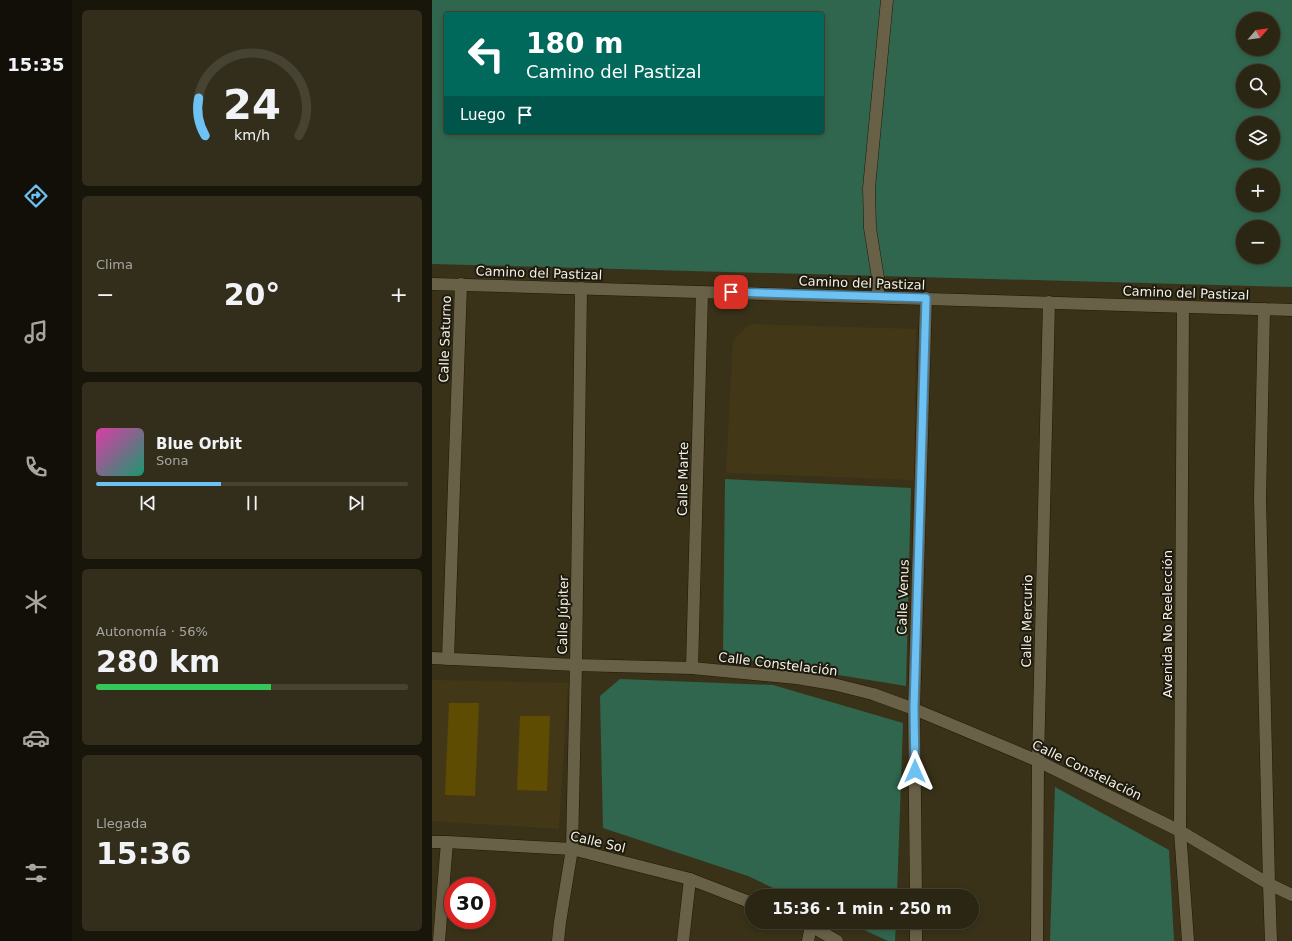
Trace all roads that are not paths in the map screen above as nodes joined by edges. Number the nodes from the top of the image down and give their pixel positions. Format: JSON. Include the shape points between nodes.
{"nodes":[{"id":1,"x":887,"y":0,"type":"edge"},
{"id":2,"x":432,"y":284,"type":"edge"},
{"id":3,"x":461,"y":284,"type":"junction"},
{"id":4,"x":581,"y":288,"type":"junction"},
{"id":5,"x":702,"y":292,"type":"junction"},
{"id":6,"x":878,"y":297,"type":"junction"},
{"id":7,"x":926,"y":298,"type":"junction"},
{"id":8,"x":1048,"y":302,"type":"junction"},
{"id":9,"x":1183,"y":306,"type":"junction"},
{"id":10,"x":1264,"y":309,"type":"junction"},
{"id":11,"x":1292,"y":310,"type":"edge"},
{"id":12,"x":432,"y":658,"type":"edge"},
{"id":13,"x":448,"y":659,"type":"junction"},
{"id":14,"x":576,"y":665,"type":"junction"},
{"id":15,"x":692,"y":668,"type":"junction"},
{"id":16,"x":914,"y":708,"type":"junction"},
{"id":17,"x":1038,"y":761,"type":"junction"},
{"id":18,"x":1180,"y":831,"type":"junction"},
{"id":19,"x":432,"y":842,"type":"edge"},
{"id":20,"x":447,"y":842,"type":"junction"},
{"id":21,"x":572,"y":849,"type":"junction"},
{"id":22,"x":690,"y":879,"type":"junction"},
{"id":23,"x":1268,"y":884,"type":"junction"},
{"id":24,"x":916,"y":889,"type":"edge"},
{"id":25,"x":1289,"y":892,"type":"edge"},
{"id":26,"x":745,"y":900,"type":"edge"},
{"id":27,"x":807,"y":929,"type":"edge"},
{"id":28,"x":815,"y":929,"type":"edge"},
{"id":29,"x":916,"y":929,"type":"edge"},
{"id":30,"x":439,"y":941,"type":"edge"},
{"id":31,"x":558,"y":941,"type":"edge"},
{"id":32,"x":683,"y":941,"type":"edge"},
{"id":33,"x":808,"y":941,"type":"edge"},
{"id":34,"x":837,"y":941,"type":"edge"},
{"id":35,"x":916,"y":941,"type":"edge"},
{"id":36,"x":1037,"y":941,"type":"edge"},
{"id":37,"x":1188,"y":941,"type":"edge"},
{"id":38,"x":1271,"y":941,"type":"edge"}],
"edges":[{"from":1,"to":6,"type":"street","via":[[869,188],[870,228],[878,278]]},
{"from":2,"to":3,"type":"street","name":"Camino del Pastizal"},
{"from":3,"to":4,"type":"street","name":"Camino del Pastizal"},
{"from":3,"to":13,"type":"street","name":"Calle Saturno"},
{"from":4,"to":5,"type":"street","name":"Camino del Pastizal"},
{"from":4,"to":14,"type":"street","name":"Calle Júpiter"},
{"from":5,"to":6,"type":"street","name":"Camino del Pastizal"},
{"from":5,"to":15,"type":"street","name":"Calle Marte"},
{"from":6,"to":7,"type":"street","name":"Camino del Pastizal"},
{"from":7,"to":8,"type":"street","name":"Camino del Pastizal"},
{"from":7,"to":16,"type":"street","name":"Calle Venus"},
{"from":8,"to":9,"type":"street","name":"Camino del Pastizal"},
{"from":8,"to":17,"type":"street","name":"Calle Mercurio"},
{"from":9,"to":10,"type":"street","name":"Camino del Pastizal"},
{"from":9,"to":18,"type":"street","name":"Avenida No Reelección"},
{"from":10,"to":11,"type":"street","name":"Camino del Pastizal"},
{"from":10,"to":23,"type":"street","via":[[1260,498]]},
{"from":12,"to":13,"type":"street","name":"Calle Constelación"},
{"from":13,"to":14,"type":"street","name":"Calle Constelación"},
{"from":14,"to":15,"type":"street","name":"Calle Constelación"},
{"from":14,"to":21,"type":"street","name":"Calle Júpiter"},
{"from":15,"to":16,"type":"street","name":"Calle Constelación","via":[[833,684]]},
{"from":16,"to":17,"type":"street","name":"Calle Constelación"},
{"from":16,"to":24,"type":"street","name":"Calle Venus"},
{"from":17,"to":18,"type":"street","name":"Calle Constelación"},
{"from":17,"to":36,"type":"street","name":"Calle Mercurio"},
{"from":18,"to":23,"type":"street","name":"Calle Constelación"},
{"from":18,"to":37,"type":"street","name":"Avenida No Reelección"},
{"from":19,"to":20,"type":"street","name":"Calle Sol"},
{"from":20,"to":21,"type":"street","name":"Calle Sol"},
{"from":20,"to":30,"type":"street"},
{"from":21,"to":22,"type":"street","name":"Calle Sol"},
{"from":21,"to":31,"type":"street","name":"Calle Júpiter"},
{"from":22,"to":26,"type":"street","name":"Calle Sol"},
{"from":22,"to":32,"type":"street"},
{"from":23,"to":25,"type":"street","name":"Calle Constelación"},
{"from":23,"to":38,"type":"street"},
{"from":27,"to":33,"type":"street"},
{"from":28,"to":34,"type":"street"},
{"from":29,"to":35,"type":"street"}]}
